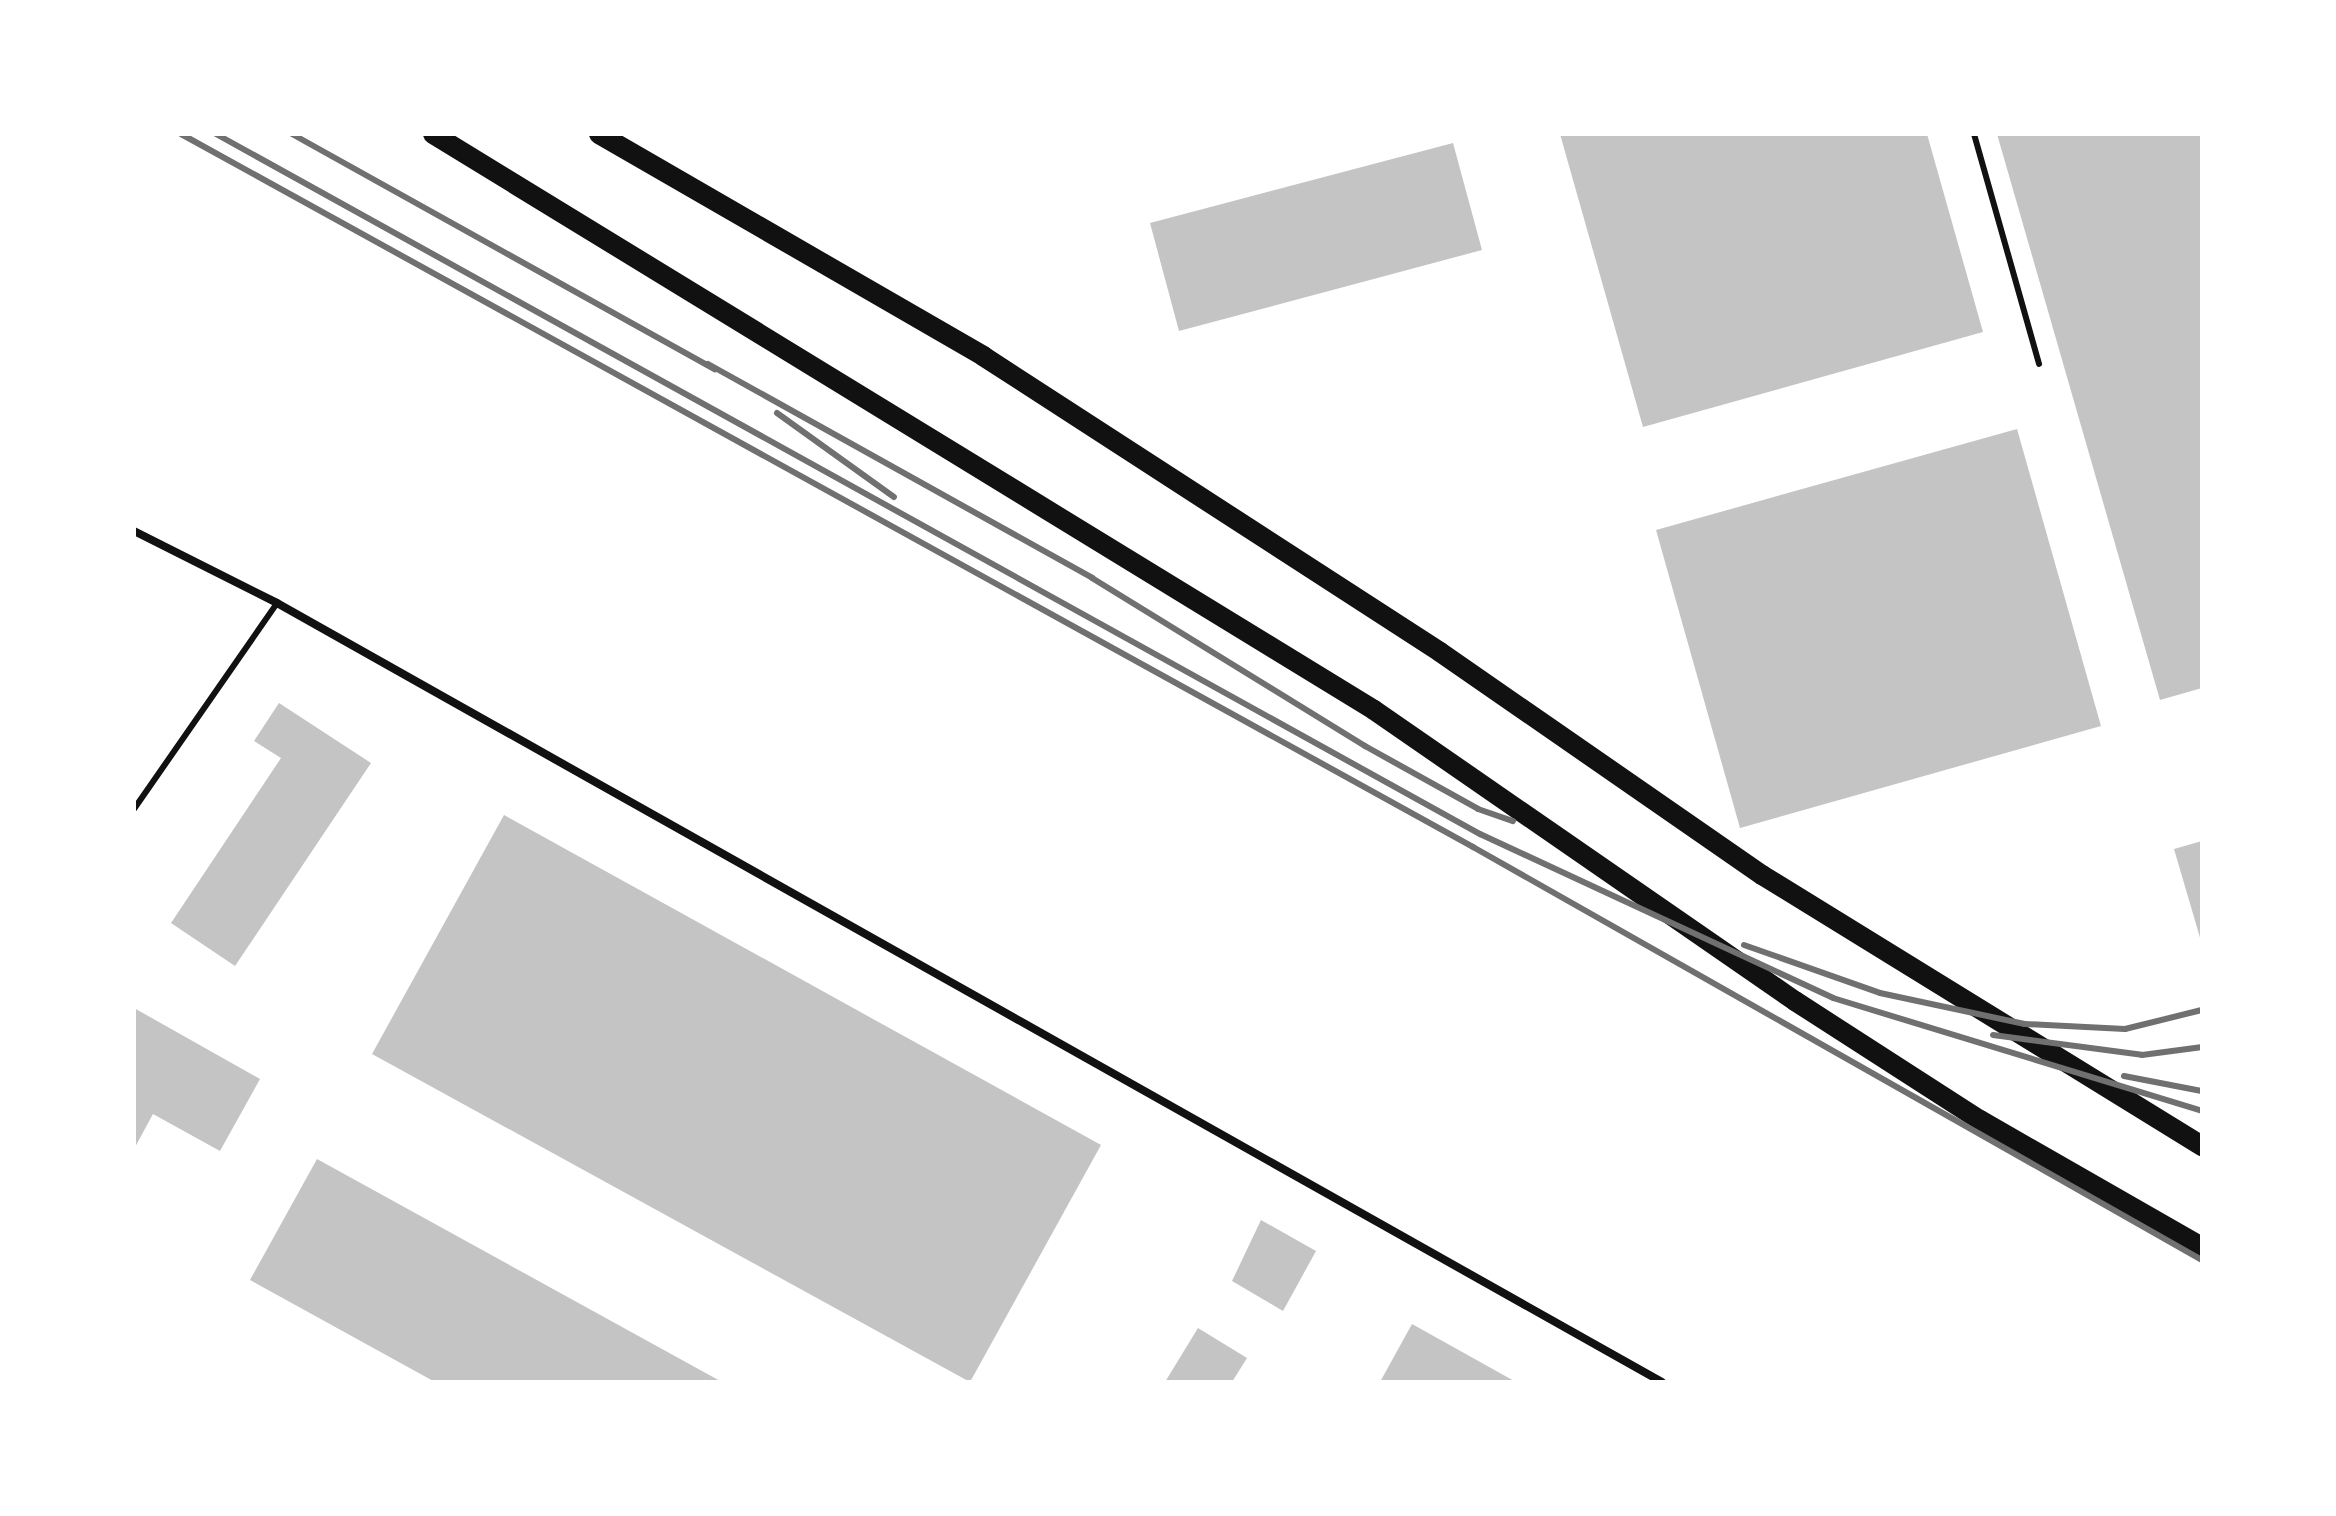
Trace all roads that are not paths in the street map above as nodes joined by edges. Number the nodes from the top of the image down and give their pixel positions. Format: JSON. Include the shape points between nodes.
{"nodes":[{"id":1,"x":433,"y":134,"type":"edge"},
{"id":2,"x":599,"y":134,"type":"edge"},
{"id":3,"x":1974,"y":134,"type":"edge"},
{"id":4,"x":2039,"y":364,"type":"dead end"},
{"id":5,"x":134,"y":531,"type":"edge"},
{"id":6,"x":277,"y":603,"type":"junction"},
{"id":7,"x":134,"y":809,"type":"edge"},
{"id":8,"x":2202,"y":1146,"type":"edge"},
{"id":9,"x":2202,"y":1247,"type":"edge"},
{"id":10,"x":1662,"y":1382,"type":"edge"}],
"edges":[{"from":1,"to":9,"type":"main road","via":[[1374,710],[1795,1001],[1980,1120]]},
{"from":2,"to":8,"type":"main road","via":[[983,356],[1490,685],[1762,875]]},
{"from":3,"to":4,"type":"lane"},
{"from":5,"to":6,"type":"street"},
{"from":6,"to":7,"type":"lane"},
{"from":6,"to":10,"type":"street"}]}
